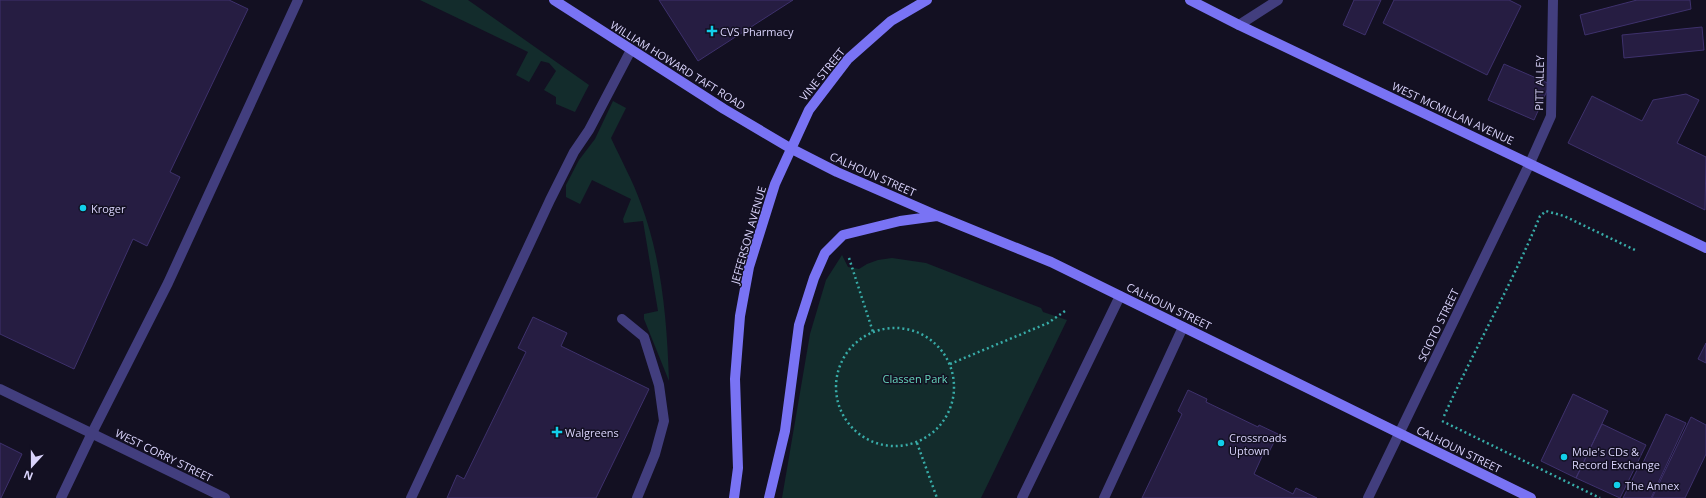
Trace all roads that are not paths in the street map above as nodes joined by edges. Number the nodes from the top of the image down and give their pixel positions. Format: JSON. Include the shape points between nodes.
{"nodes":[{"id":1,"x":298,"y":0,"type":"edge"},
{"id":2,"x":554,"y":0,"type":"edge"},
{"id":3,"x":927,"y":0,"type":"edge"},
{"id":4,"x":1190,"y":0,"type":"edge"},
{"id":5,"x":1278,"y":0,"type":"edge"},
{"id":6,"x":1553,"y":0,"type":"edge"},
{"id":7,"x":1239,"y":25,"type":"junction"},
{"id":8,"x":631,"y":50,"type":"junction"},
{"id":9,"x":790,"y":148,"type":"junction"},
{"id":10,"x":1530,"y":163,"type":"junction"},
{"id":11,"x":938,"y":216,"type":"junction"},
{"id":12,"x":1706,"y":248,"type":"edge"},
{"id":13,"x":1120,"y":296,"type":"junction"},
{"id":14,"x":622,"y":319,"type":"dead end"},
{"id":15,"x":1183,"y":327,"type":"junction"},
{"id":16,"x":0,"y":389,"type":"edge"},
{"id":17,"x":92,"y":433,"type":"junction"},
{"id":18,"x":1399,"y":433,"type":"junction"},
{"id":19,"x":61,"y":498,"type":"edge"},
{"id":20,"x":225,"y":498,"type":"edge"},
{"id":21,"x":411,"y":498,"type":"edge"},
{"id":22,"x":637,"y":498,"type":"edge"},
{"id":23,"x":734,"y":498,"type":"edge"},
{"id":24,"x":769,"y":498,"type":"edge"},
{"id":25,"x":1022,"y":498,"type":"edge"},
{"id":26,"x":1104,"y":498,"type":"edge"},
{"id":27,"x":1368,"y":498,"type":"edge"},
{"id":28,"x":1531,"y":498,"type":"edge"}],
"edges":[{"from":1,"to":17,"type":"street","via":[[168,283]]},
{"from":2,"to":8,"type":"main road","name":"WILLIAM HOWARD TAFT ROAD"},
{"from":3,"to":9,"type":"main road","name":"VINE STREET","via":[[891,21],[848,58],[809,110]]},
{"from":4,"to":7,"type":"main road","name":"WEST MCMILLAN AVENUE"},
{"from":5,"to":7,"type":"street"},
{"from":6,"to":10,"type":"street","name":"PITT ALLEY","via":[[1551,116]]},
{"from":7,"to":10,"type":"main road","name":"WEST MCMILLAN AVENUE"},
{"from":8,"to":9,"type":"main road","name":"WILLIAM HOWARD TAFT ROAD","via":[[724,110]]},
{"from":8,"to":21,"type":"street","via":[[550,200]]},
{"from":9,"to":11,"type":"main road","name":"CALHOUN STREET","via":[[854,180]]},
{"from":9,"to":23,"type":"main road","name":"JEFFERSON AVENUE","via":[[775,184],[749,267],[740,316],[735,379],[738,468]]},
{"from":10,"to":12,"type":"main road","name":"WEST MCMILLAN AVENUE"},
{"from":10,"to":18,"type":"street","name":"SCIOTO STREET"},
{"from":11,"to":13,"type":"main road","name":"CALHOUN STREET","via":[[1051,262]]},
{"from":11,"to":24,"type":"main road","via":[[900,221],[843,235],[825,253],[799,325],[785,431]]},
{"from":13,"to":15,"type":"main road","name":"CALHOUN STREET"},
{"from":13,"to":25,"type":"street"},
{"from":14,"to":22,"type":"street","via":[[644,338],[659,385],[664,421],[655,454]]},
{"from":15,"to":18,"type":"main road","name":"CALHOUN STREET"},
{"from":15,"to":26,"type":"street"},
{"from":16,"to":17,"type":"street","name":"WEST CORRY STREET"},
{"from":17,"to":19,"type":"street"},
{"from":17,"to":20,"type":"street","name":"WEST CORRY STREET"},
{"from":18,"to":27,"type":"street","name":"SCIOTO STREET"},
{"from":18,"to":28,"type":"main road","name":"CALHOUN STREET"}]}
